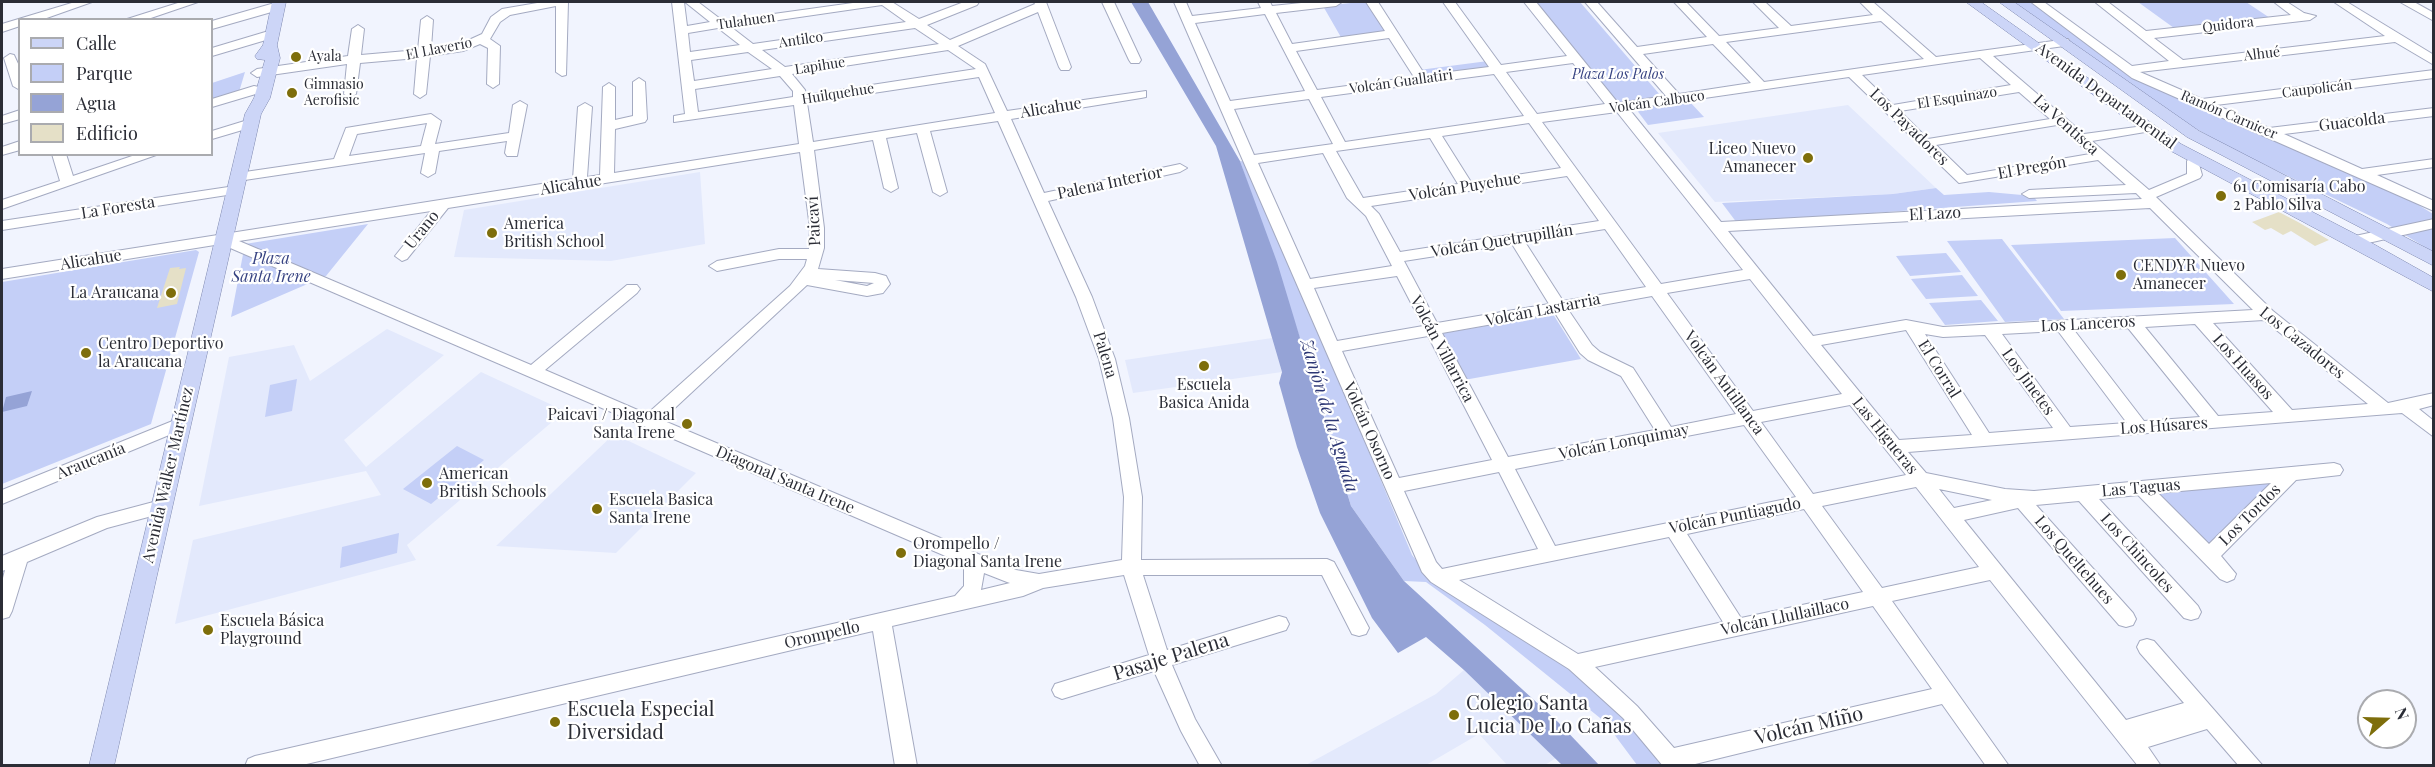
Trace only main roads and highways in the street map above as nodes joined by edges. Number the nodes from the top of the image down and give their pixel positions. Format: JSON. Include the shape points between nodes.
{"nodes":[{"id":1,"x":1973,"y":2,"type":"edge"},
{"id":2,"x":2006,"y":2,"type":"edge"},
{"id":3,"x":279,"y":4,"type":"edge"},
{"id":4,"x":2433,"y":260,"type":"edge"},
{"id":5,"x":2433,"y":286,"type":"edge"},
{"id":6,"x":101,"y":765,"type":"edge"}],
"edges":[{"from":1,"to":5,"type":"main road","name":"Avenida Departamental","via":[[2146,128],[2196,159]]},
{"from":2,"to":4,"type":"main road","name":"Avenida Departamental","via":[[2193,134]]},
{"from":3,"to":6,"type":"main road","name":"Avenida Walker Martínez","via":[[271,39],[261,60],[252,118]]}]}
